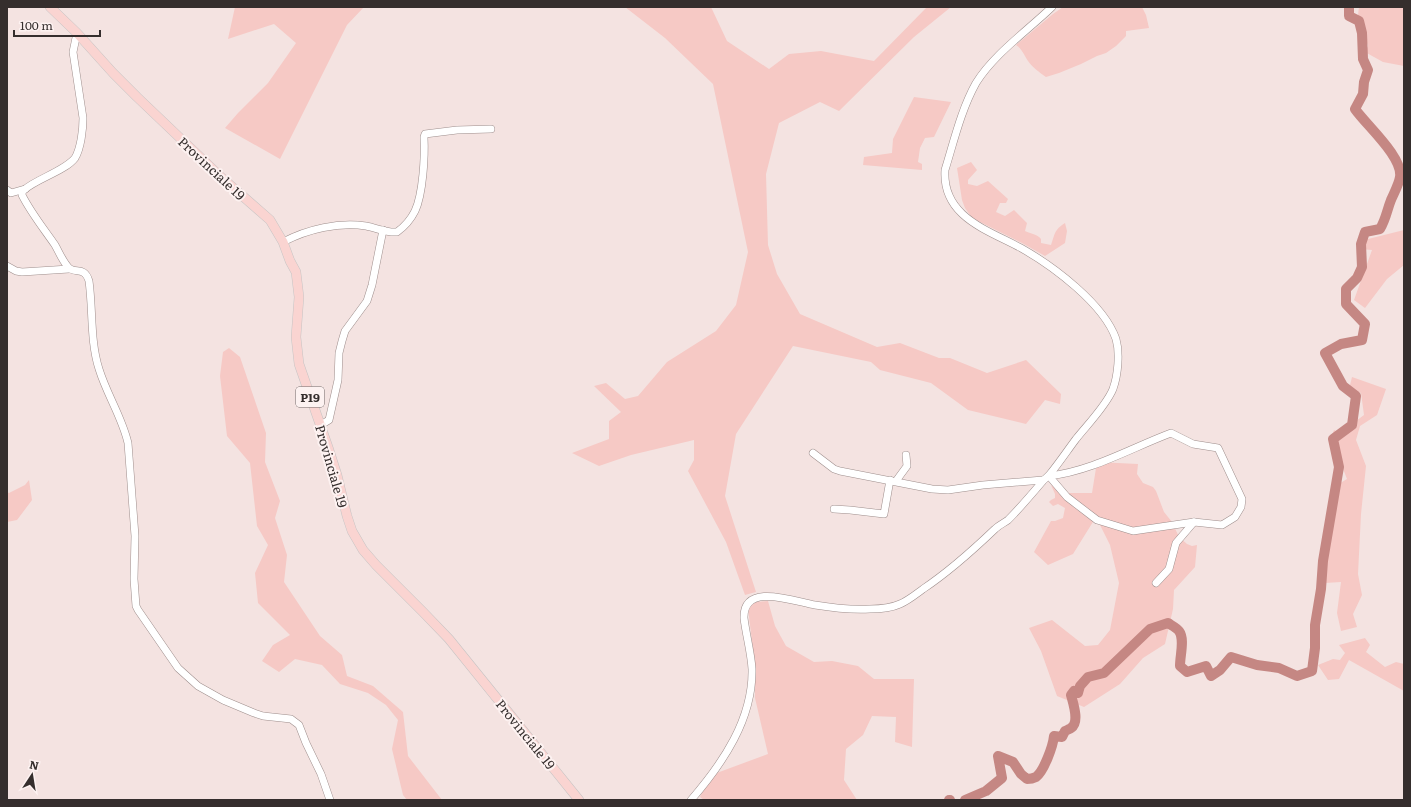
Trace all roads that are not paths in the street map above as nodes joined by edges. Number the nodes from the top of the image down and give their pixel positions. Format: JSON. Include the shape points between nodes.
{"nodes":[{"id":1,"x":50,"y":7,"type":"edge"},
{"id":2,"x":1052,"y":7,"type":"edge"},
{"id":3,"x":77,"y":33,"type":"junction"},
{"id":4,"x":491,"y":129,"type":"dead end"},
{"id":5,"x":25,"y":189,"type":"junction"},
{"id":6,"x":7,"y":190,"type":"edge"},
{"id":7,"x":383,"y":230,"type":"junction"},
{"id":8,"x":282,"y":242,"type":"junction"},
{"id":9,"x":7,"y":266,"type":"edge"},
{"id":10,"x":69,"y":268,"type":"junction"},
{"id":11,"x":320,"y":424,"type":"junction"},
{"id":12,"x":813,"y":453,"type":"dead end"},
{"id":13,"x":906,"y":455,"type":"dead end"},
{"id":14,"x":1046,"y":478,"type":"junction"},
{"id":15,"x":893,"y":481,"type":"junction"},
{"id":16,"x":834,"y":510,"type":"dead end"},
{"id":17,"x":1194,"y":522,"type":"junction"},
{"id":18,"x":1156,"y":583,"type":"dead end"},
{"id":19,"x":330,"y":800,"type":"edge"},
{"id":20,"x":579,"y":800,"type":"edge"},
{"id":21,"x":691,"y":800,"type":"edge"}],
"edges":[{"from":1,"to":3,"type":"main road","name":"Provinciale 19","number":"P19"},
{"from":2,"to":14,"type":"street","via":[[997,58],[976,84],[964,111],[945,170],[950,196],[961,213],[974,224],[1036,257],[1072,284],[1101,313],[1116,341],[1116,378],[1111,392]]},
{"from":3,"to":5,"type":"street","via":[[73,52],[83,118],[80,144],[75,158]]},
{"from":3,"to":8,"type":"main road","name":"Provinciale 19","number":"P19","via":[[137,97],[270,220]]},
{"from":4,"to":7,"type":"street","via":[[425,134],[421,186],[415,211],[396,232]]},
{"from":5,"to":6,"type":"street","via":[[11,193]]},
{"from":5,"to":10,"type":"street","via":[[22,195],[24,200]]},
{"from":7,"to":8,"type":"street","via":[[364,226],[330,226]]},
{"from":7,"to":11,"type":"street","via":[[367,301],[345,331],[342,341],[338,380],[329,420]]},
{"from":8,"to":11,"type":"main road","name":"Provinciale 19","number":"P19","via":[[297,278],[296,337],[299,364]]},
{"from":9,"to":10,"type":"street","via":[[22,272]]},
{"from":10,"to":19,"type":"street","via":[[82,271],[87,276],[90,288],[91,325],[99,368],[125,429],[128,443],[135,536],[136,606],[178,668],[198,686],[254,713],[291,719],[299,725],[322,774]]},
{"from":11,"to":20,"type":"main road","name":"Provinciale 19","number":"P19","via":[[352,531],[363,550],[449,639]]},
{"from":12,"to":15,"type":"street","via":[[834,469]]},
{"from":13,"to":15,"type":"street","via":[[907,466]]},
{"from":14,"to":15,"type":"street","via":[[948,490]]},
{"from":14,"to":17,"type":"street","via":[[1097,520],[1133,531]]},
{"from":14,"to":17,"type":"street","via":[[1116,457],[1171,433],[1193,444],[1218,448],[1242,499],[1235,517],[1222,524]]},
{"from":14,"to":21,"type":"street","via":[[1007,520],[962,561],[900,604],[889,608],[843,609],[766,596],[746,605],[744,618],[752,667],[747,710],[724,757]]},
{"from":15,"to":16,"type":"street","via":[[884,514]]},
{"from":17,"to":18,"type":"street","via":[[1176,543],[1169,569]]}]}
